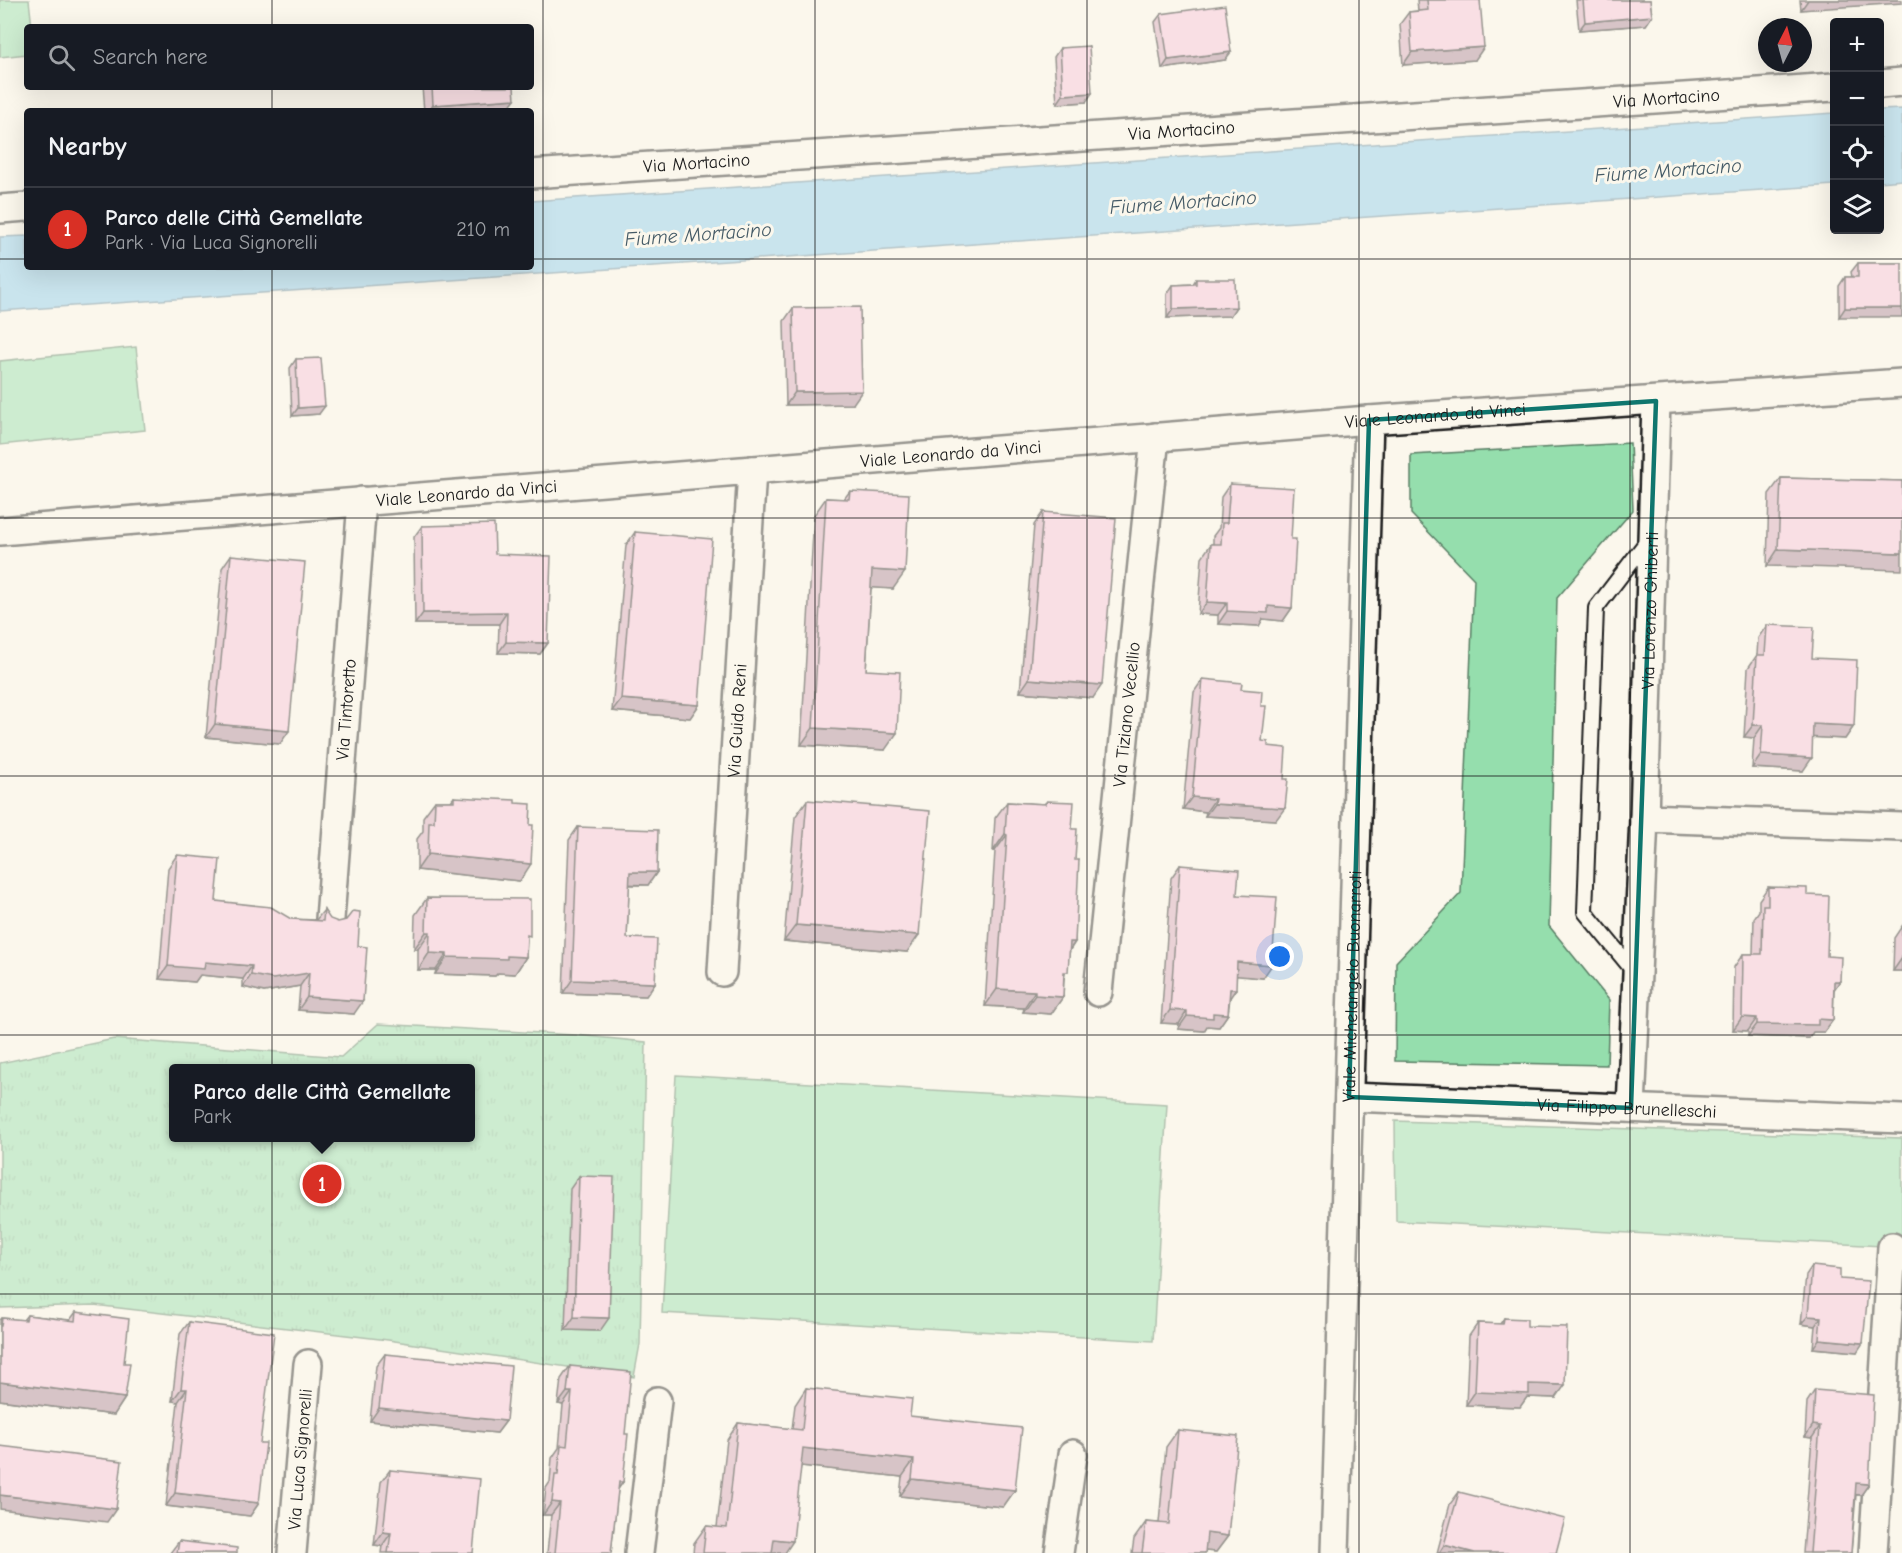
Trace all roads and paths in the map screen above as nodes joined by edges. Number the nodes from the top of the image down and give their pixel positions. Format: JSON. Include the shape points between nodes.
{"nodes":[{"id":1,"x":1902,"y":82,"type":"edge"},
{"id":2,"x":1884,"y":84,"type":"edge"},
{"id":3,"x":1830,"y":87,"type":"edge"},
{"id":4,"x":534,"y":174,"type":"edge"},
{"id":5,"x":24,"y":207,"type":"edge"},
{"id":6,"x":0,"y":209,"type":"edge"},
{"id":7,"x":1902,"y":383,"type":"edge"},
{"id":8,"x":1656,"y":401,"type":"junction"},
{"id":9,"x":1369,"y":420,"type":"junction"},
{"id":10,"x":1155,"y":437,"type":"junction"},
{"id":11,"x":752,"y":470,"type":"junction"},
{"id":12,"x":362,"y":501,"type":"junction"},
{"id":13,"x":0,"y":531,"type":"edge"},
{"id":14,"x":1651,"y":536,"type":"junction"},
{"id":15,"x":1644,"y":818,"type":"junction"},
{"id":16,"x":1902,"y":827,"type":"edge"},
{"id":17,"x":330,"y":919,"type":"edge"},
{"id":18,"x":722,"y":972,"type":"dead end"},
{"id":19,"x":1636,"y":975,"type":"junction"},
{"id":20,"x":1098,"y":992,"type":"dead end"},
{"id":21,"x":1349,"y":1097,"type":"junction"},
{"id":22,"x":1631,"y":1108,"type":"junction"},
{"id":23,"x":1902,"y":1119,"type":"edge"},
{"id":24,"x":1892,"y":1247,"type":"dead end"},
{"id":25,"x":308,"y":1364,"type":"dead end"},
{"id":26,"x":657,"y":1401,"type":"dead end"},
{"id":27,"x":1073,"y":1454,"type":"dead end"},
{"id":28,"x":291,"y":1553,"type":"edge"},
{"id":29,"x":639,"y":1553,"type":"edge"},
{"id":30,"x":1059,"y":1553,"type":"edge"},
{"id":31,"x":1335,"y":1553,"type":"edge"},
{"id":32,"x":1873,"y":1553,"type":"edge"}],
"edges":[{"from":1,"to":2,"type":"street"},
{"from":3,"to":4,"type":"street","name":"Via Mortacino"},
{"from":5,"to":6,"type":"street"},
{"from":7,"to":8,"type":"street","name":"Viale Leonardo da Vinci"},
{"from":8,"to":9,"type":"street","name":"Viale Leonardo da Vinci"},
{"from":8,"to":14,"type":"street","name":"Via Lorenzo Ghiberti"},
{"from":9,"to":10,"type":"street","name":"Viale Leonardo da Vinci"},
{"from":9,"to":21,"type":"street","name":"Viale Michelangelo Buonarroti"},
{"from":10,"to":11,"type":"street","name":"Viale Leonardo da Vinci"},
{"from":10,"to":20,"type":"street","name":"Via Tiziano Vecellio"},
{"from":11,"to":12,"type":"street","name":"Viale Leonardo da Vinci"},
{"from":11,"to":18,"type":"street","name":"Via Guido Reni"},
{"from":12,"to":13,"type":"street","name":"Viale Leonardo da Vinci"},
{"from":12,"to":17,"type":"street","name":"Via Tintoretto"},
{"from":14,"to":15,"type":"street","name":"Via Lorenzo Ghiberti"},
{"from":14,"to":19,"type":"lane","via":[[1596,608],[1586,877],[1585,912]]},
{"from":15,"to":16,"type":"street"},
{"from":15,"to":19,"type":"street","name":"Via Lorenzo Ghiberti"},
{"from":19,"to":22,"type":"street","name":"Via Lorenzo Ghiberti"},
{"from":21,"to":22,"type":"street","name":"Via Filippo Brunelleschi"},
{"from":21,"to":31,"type":"street","name":"Viale Michelangelo Buonarroti"},
{"from":22,"to":23,"type":"street","name":"Via Filippo Brunelleschi"},
{"from":24,"to":32,"type":"street"},
{"from":25,"to":28,"type":"street","name":"Via Luca Signorelli"},
{"from":26,"to":29,"type":"street"},
{"from":27,"to":30,"type":"street"}]}
